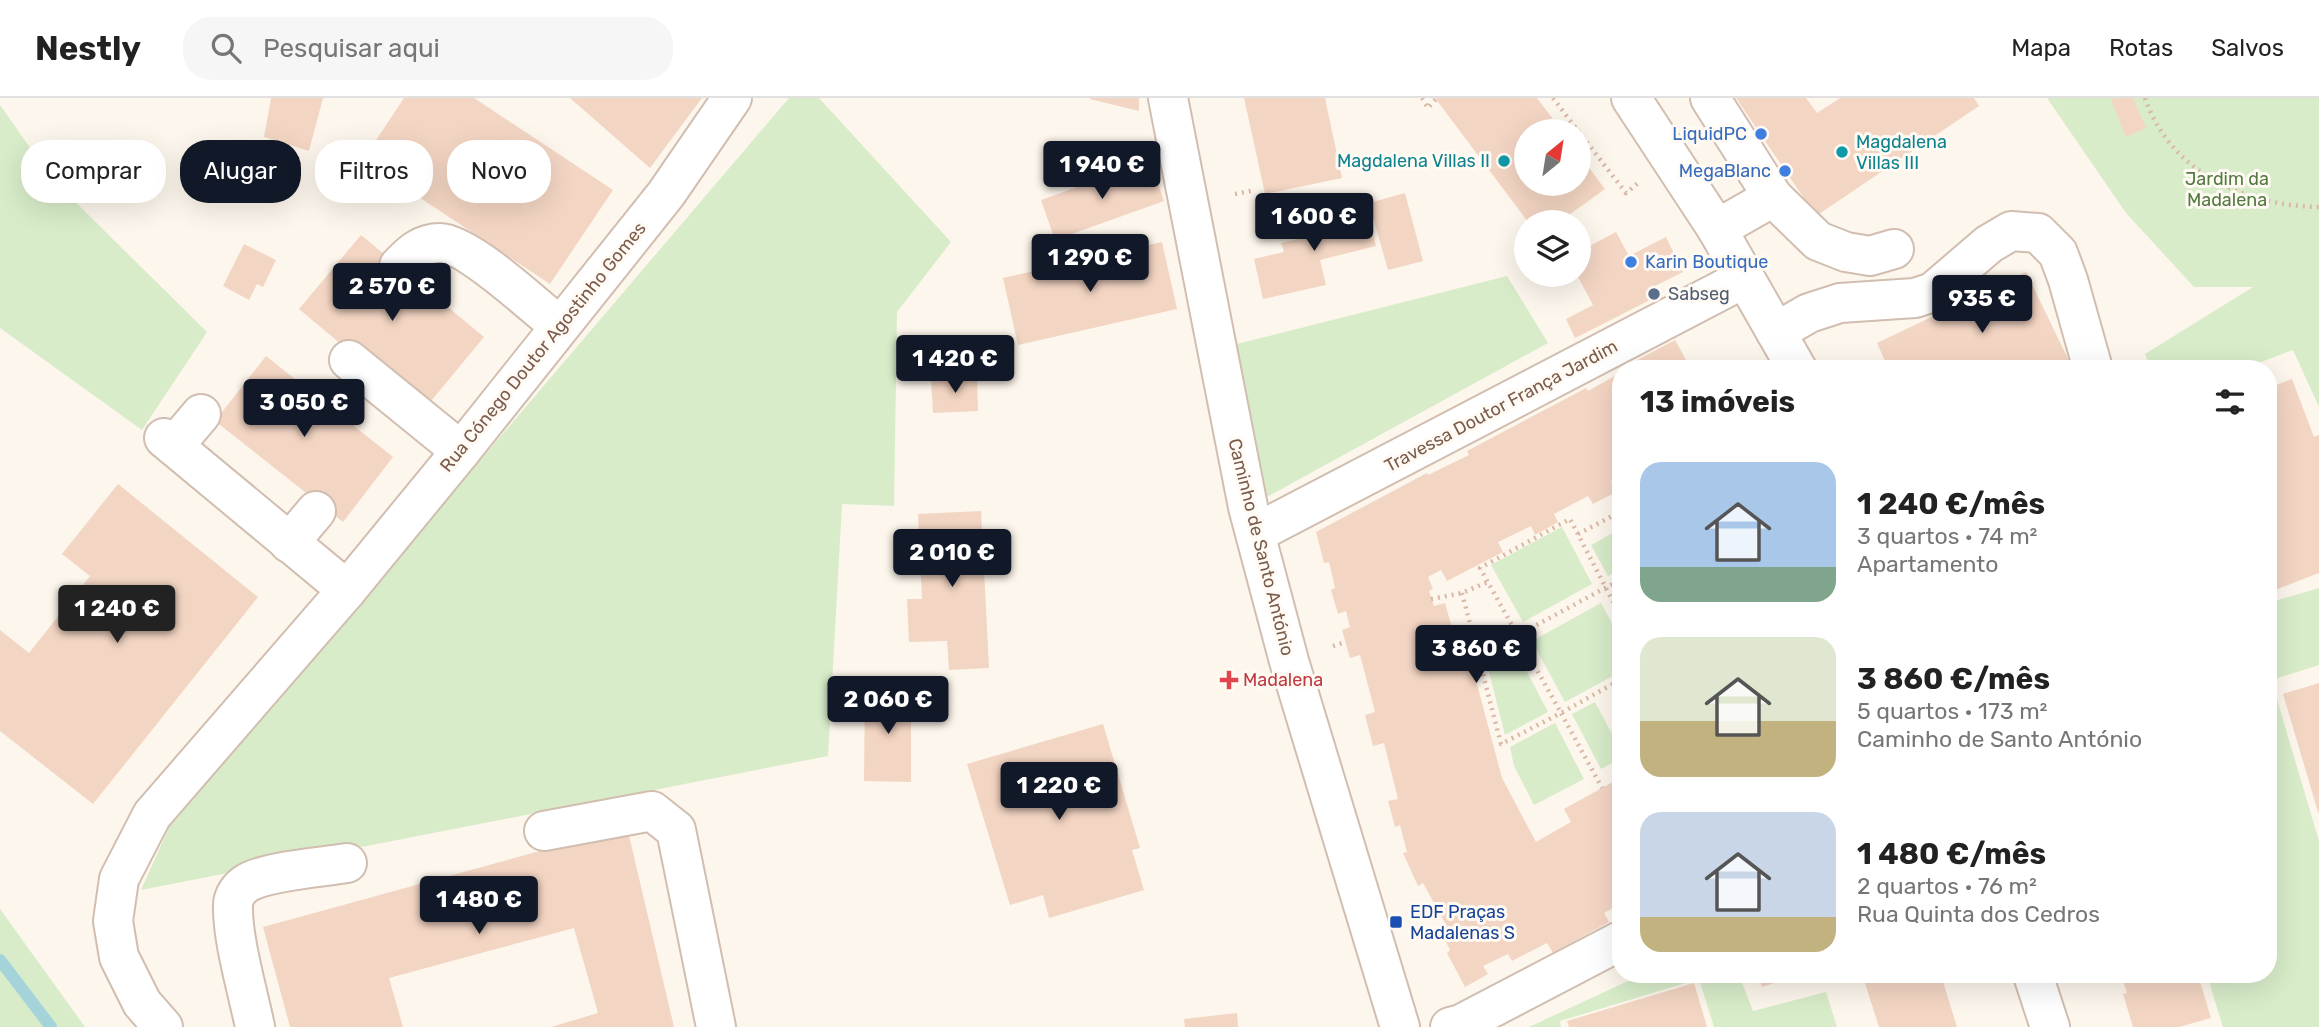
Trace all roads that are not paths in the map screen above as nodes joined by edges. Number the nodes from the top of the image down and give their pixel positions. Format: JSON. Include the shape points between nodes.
{"nodes":[{"id":1,"x":732,"y":98,"type":"edge"},
{"id":2,"x":1168,"y":98,"type":"edge"},
{"id":3,"x":1631,"y":98,"type":"edge"},
{"id":4,"x":1710,"y":98,"type":"edge"},
{"id":5,"x":1773,"y":197,"type":"junction"},
{"id":6,"x":1717,"y":229,"type":"junction"},
{"id":7,"x":1894,"y":249,"type":"dead end"},
{"id":8,"x":399,"y":266,"type":"dead end"},
{"id":9,"x":1745,"y":278,"type":"junction"},
{"id":10,"x":559,"y":326,"type":"junction"},
{"id":11,"x":1776,"y":332,"type":"junction"},
{"id":12,"x":349,"y":360,"type":"dead end"},
{"id":13,"x":1792,"y":360,"type":"edge"},
{"id":14,"x":2090,"y":360,"type":"edge"},
{"id":15,"x":201,"y":414,"type":"dead end"},
{"id":16,"x":461,"y":451,"type":"junction"},
{"id":17,"x":316,"y":511,"type":"dead end"},
{"id":18,"x":1256,"y":533,"type":"junction"},
{"id":19,"x":289,"y":543,"type":"junction"},
{"id":20,"x":347,"y":590,"type":"junction"},
{"id":21,"x":544,"y":831,"type":"dead end"},
{"id":22,"x":347,"y":863,"type":"dead end"},
{"id":23,"x":1612,"y":946,"type":"edge"},
{"id":24,"x":2036,"y":983,"type":"edge"},
{"id":25,"x":163,"y":1027,"type":"edge"},
{"id":26,"x":255,"y":1027,"type":"edge"},
{"id":27,"x":716,"y":1027,"type":"edge"},
{"id":28,"x":1400,"y":1027,"type":"edge"},
{"id":29,"x":1450,"y":1027,"type":"edge"},
{"id":30,"x":2050,"y":1027,"type":"edge"}],
"edges":[{"from":1,"to":10,"type":"street","name":"Rua Cónego Doutor Agostinho Gomes","via":[[666,194]]},
{"from":2,"to":18,"type":"street","name":"Caminho de Santo António"},
{"from":3,"to":6,"type":"street"},
{"from":4,"to":5,"type":"street"},
{"from":5,"to":6,"type":"street"},
{"from":5,"to":7,"type":"street","via":[[1818,241],[1870,256]]},
{"from":6,"to":9,"type":"street"},
{"from":8,"to":10,"type":"street","via":[[425,245],[443,243],[486,254]]},
{"from":9,"to":11,"type":"street"},
{"from":9,"to":18,"type":"street","name":"Travessa Doutor França Jardim"},
{"from":10,"to":16,"type":"street","name":"Rua Cónego Doutor Agostinho Gomes"},
{"from":11,"to":13,"type":"street"},
{"from":11,"to":14,"type":"street","via":[[1809,313],[1840,303],[1915,298],[1933,292],[2011,231],[2038,233],[2058,253]]},
{"from":12,"to":16,"type":"street"},
{"from":15,"to":19,"type":"street","via":[[169,442]]},
{"from":16,"to":20,"type":"street","name":"Rua Cónego Doutor Agostinho Gomes"},
{"from":17,"to":19,"type":"street"},
{"from":18,"to":28,"type":"street","name":"Caminho de Santo António","via":[[1289,661]]},
{"from":19,"to":20,"type":"street"},
{"from":20,"to":25,"type":"street","name":"Rua Cónego Doutor Agostinho Gomes","via":[[152,815],[119,879],[113,921],[119,957],[142,1003]]},
{"from":21,"to":27,"type":"street","via":[[652,811],[676,830]]},
{"from":22,"to":26,"type":"street","via":[[260,877],[238,891],[233,902],[236,933]]},
{"from":23,"to":29,"type":"street"},
{"from":24,"to":30,"type":"street"}]}
